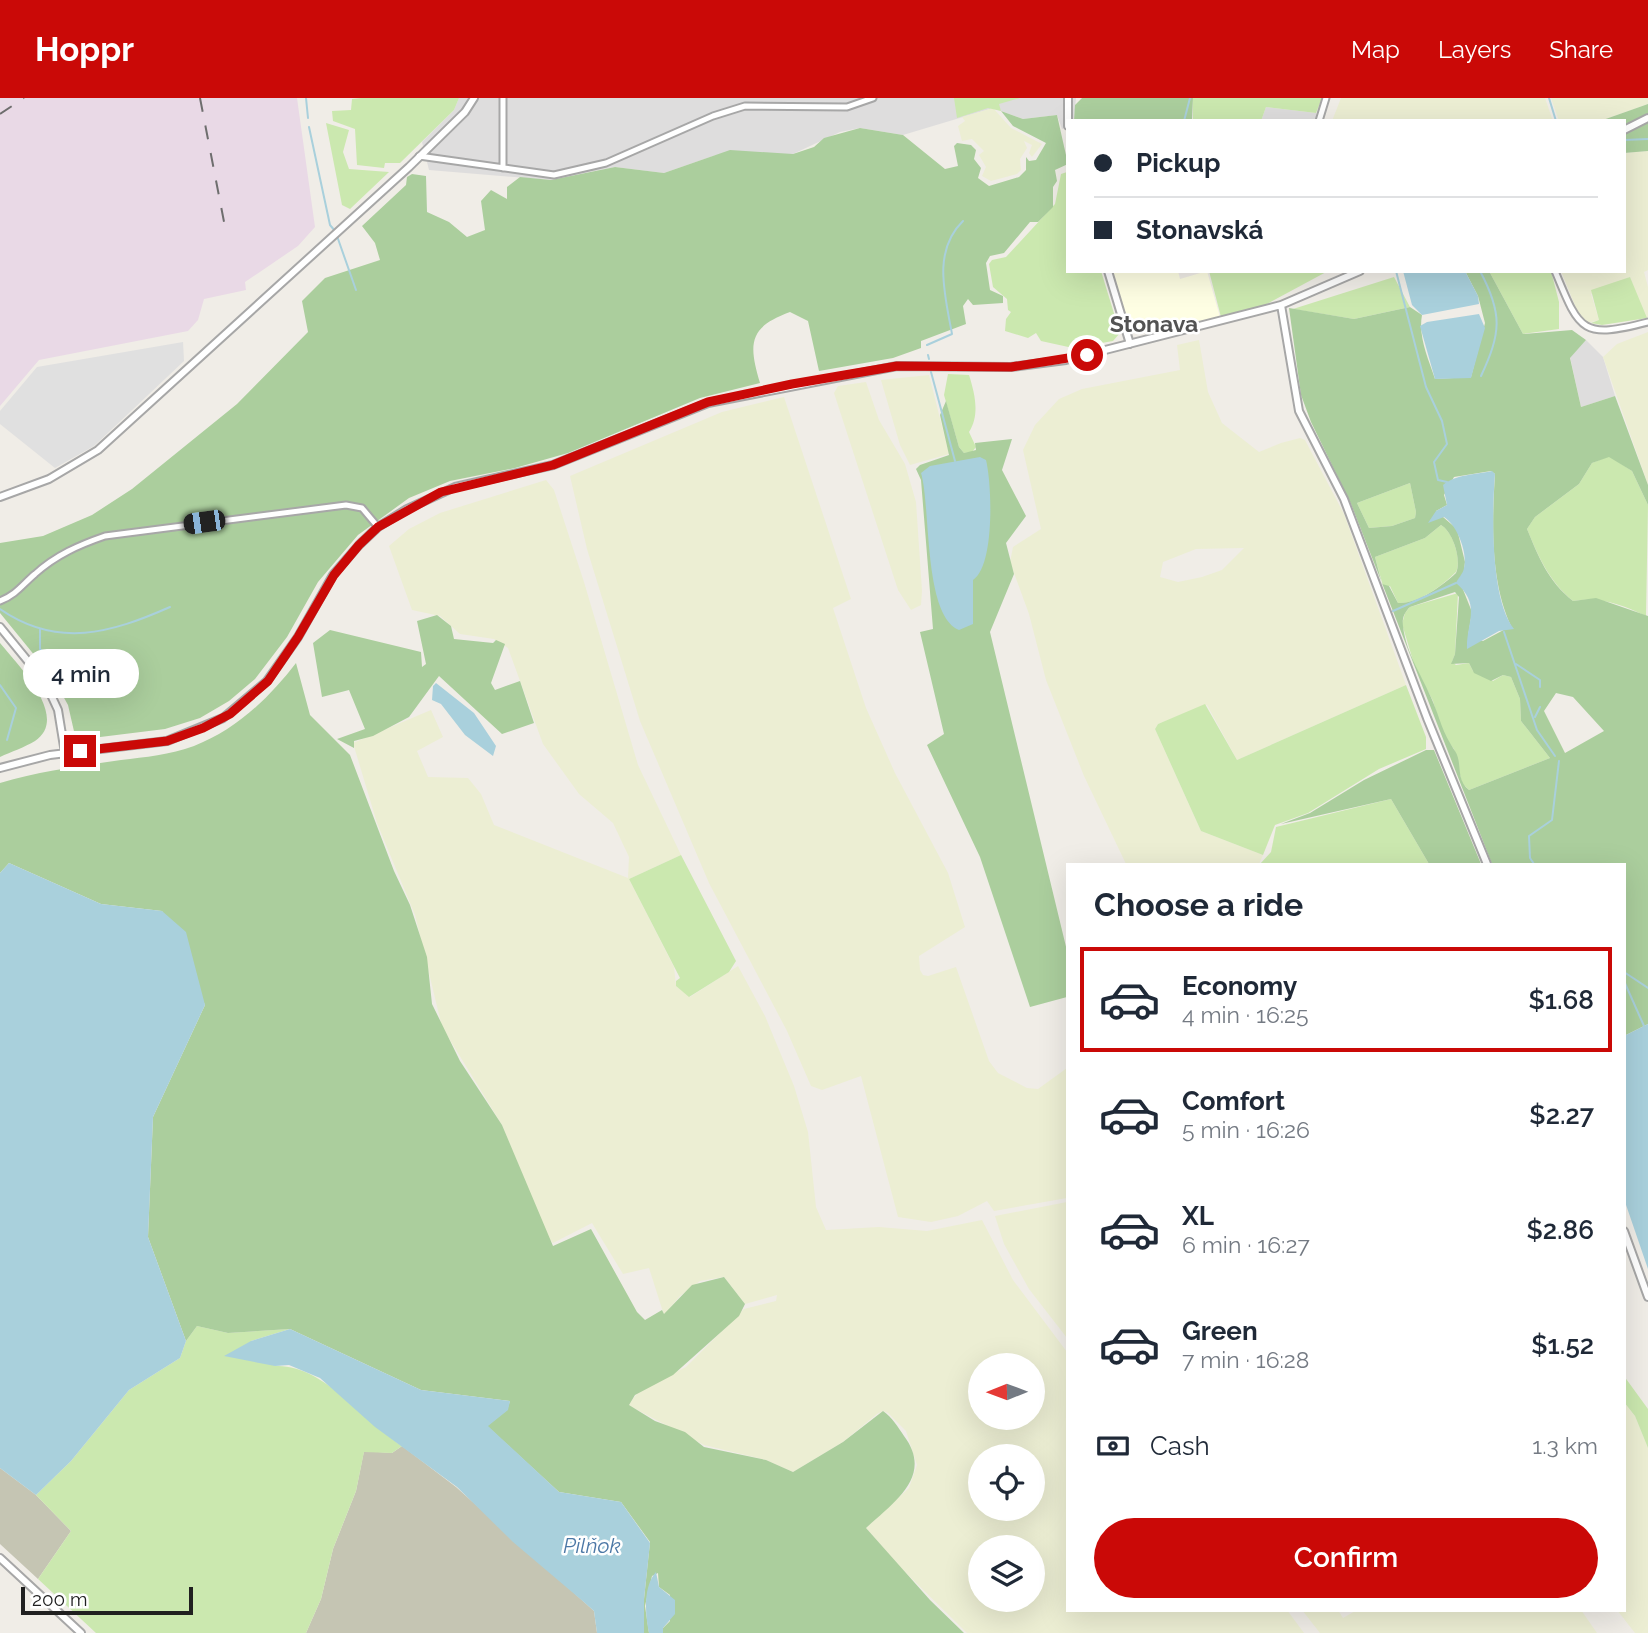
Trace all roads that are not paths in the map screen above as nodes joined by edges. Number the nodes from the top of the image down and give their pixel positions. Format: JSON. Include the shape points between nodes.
{"nodes":[{"id":1,"x":474,"y":98,"type":"edge"},
{"id":2,"x":503,"y":98,"type":"edge"},
{"id":3,"x":747,"y":98,"type":"edge"},
{"id":4,"x":873,"y":98,"type":"edge"},
{"id":5,"x":1068,"y":98,"type":"edge"},
{"id":6,"x":1326,"y":98,"type":"edge"},
{"id":7,"x":751,"y":106,"type":"junction"},
{"id":8,"x":1648,"y":118,"type":"edge"},
{"id":9,"x":1067,"y":119,"type":"edge"},
{"id":10,"x":1320,"y":119,"type":"edge"},
{"id":11,"x":1626,"y":129,"type":"edge"},
{"id":12,"x":419,"y":156,"type":"junction"},
{"id":13,"x":503,"y":168,"type":"junction"},
{"id":14,"x":1109,"y":273,"type":"edge"},
{"id":15,"x":1355,"y":273,"type":"edge"},
{"id":16,"x":1557,"y":273,"type":"edge"},
{"id":17,"x":1281,"y":305,"type":"junction"},
{"id":18,"x":1648,"y":322,"type":"edge"},
{"id":19,"x":1130,"y":344,"type":"junction"},
{"id":20,"x":0,"y":497,"type":"edge"},
{"id":21,"x":378,"y":527,"type":"junction"},
{"id":22,"x":0,"y":601,"type":"edge"},
{"id":23,"x":0,"y":627,"type":"edge"},
{"id":24,"x":65,"y":753,"type":"junction"},
{"id":25,"x":0,"y":768,"type":"edge"},
{"id":26,"x":1487,"y":863,"type":"edge"},
{"id":27,"x":1626,"y":1236,"type":"edge"},
{"id":28,"x":1648,"y":1297,"type":"edge"},
{"id":29,"x":0,"y":1558,"type":"edge"},
{"id":30,"x":81,"y":1633,"type":"edge"}],
"edges":[{"from":1,"to":12,"type":"street"},
{"from":2,"to":13,"type":"street"},
{"from":3,"to":7,"type":"street"},
{"from":4,"to":7,"type":"street","via":[[847,107]]},
{"from":5,"to":9,"type":"street"},
{"from":6,"to":10,"type":"street"},
{"from":7,"to":13,"type":"street","via":[[713,116],[606,163],[554,175]]},
{"from":8,"to":11,"type":"street"},
{"from":12,"to":13,"type":"street"},
{"from":12,"to":20,"type":"street","via":[[98,450],[49,478]]},
{"from":14,"to":19,"type":"street"},
{"from":15,"to":17,"type":"street"},
{"from":16,"to":18,"type":"street","via":[[1578,322],[1590,330]]},
{"from":17,"to":19,"type":"street"},
{"from":17,"to":26,"type":"street","via":[[1298,411],[1344,499]]},
{"from":19,"to":21,"type":"street","via":[[1037,365],[897,366],[708,402],[553,465],[448,489]]},
{"from":21,"to":22,"type":"street","via":[[362,508],[346,505],[105,536],[73,547],[35,574],[17,594]]},
{"from":21,"to":24,"type":"street","via":[[334,575],[268,681],[230,714],[185,735],[147,744]]},
{"from":23,"to":24,"type":"street","via":[[45,682],[58,710]]},
{"from":24,"to":25,"type":"street"},
{"from":27,"to":28,"type":"street"},
{"from":29,"to":30,"type":"street"}]}
